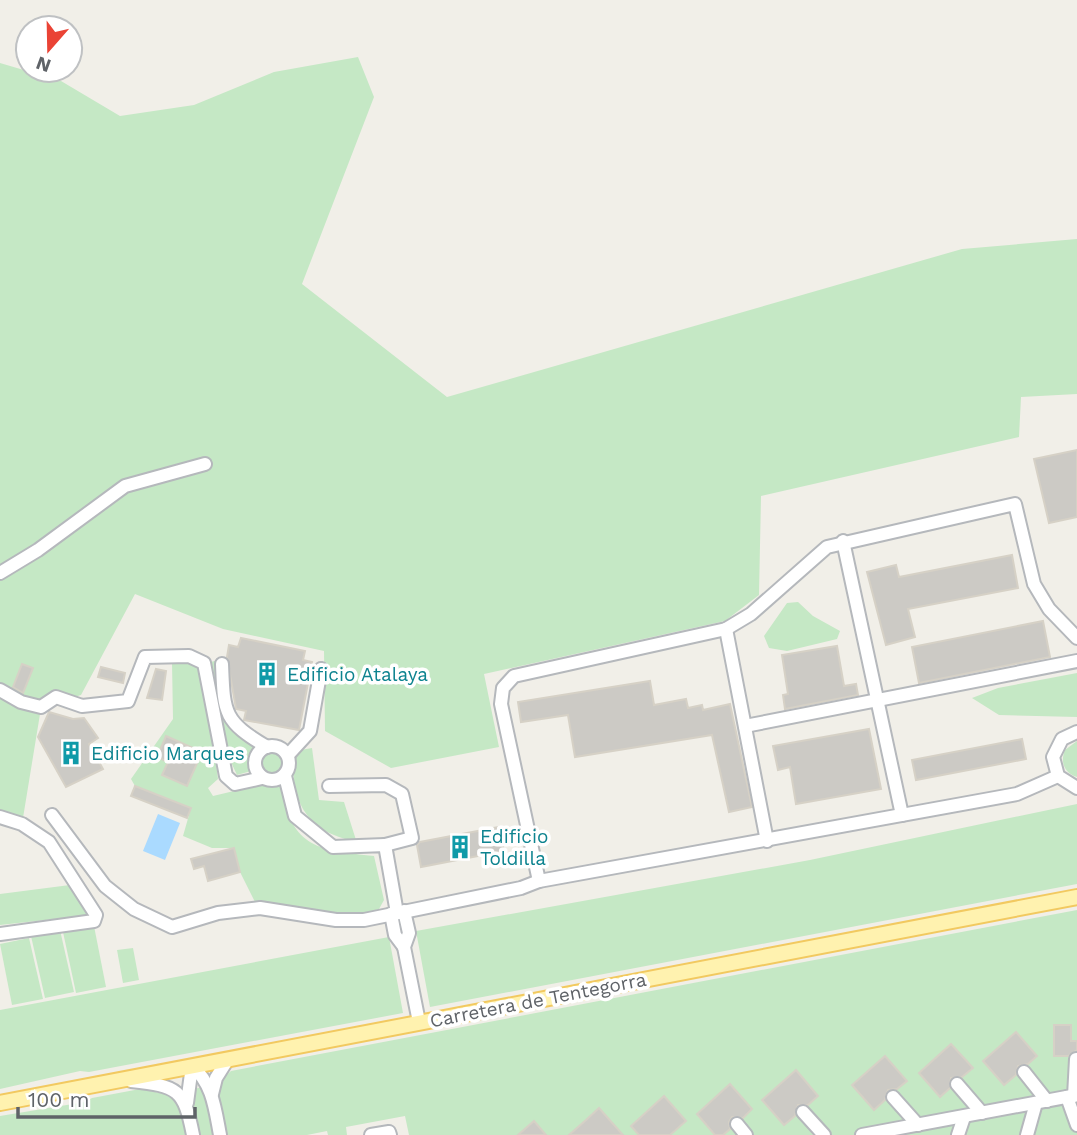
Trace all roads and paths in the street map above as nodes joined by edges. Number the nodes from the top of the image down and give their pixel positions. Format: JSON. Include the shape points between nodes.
{"nodes":[{"id":1,"x":205,"y":464,"type":"dead end"},
{"id":2,"x":843,"y":541,"type":"junction"},
{"id":3,"x":0,"y":573,"type":"edge"},
{"id":4,"x":726,"y":629,"type":"junction"},
{"id":5,"x":1077,"y":639,"type":"edge"},
{"id":6,"x":1077,"y":661,"type":"edge"},
{"id":7,"x":222,"y":664,"type":"dead end"},
{"id":8,"x":321,"y":669,"type":"dead end"},
{"id":9,"x":0,"y":690,"type":"edge"},
{"id":10,"x":878,"y":700,"type":"junction"},
{"id":11,"x":745,"y":726,"type":"junction"},
{"id":12,"x":1077,"y":732,"type":"edge"},
{"id":13,"x":267,"y":747,"type":"junction"},
{"id":14,"x":288,"y":755,"type":"junction"},
{"id":15,"x":285,"y":776,"type":"junction"},
{"id":16,"x":1058,"y":776,"type":"junction"},
{"id":17,"x":262,"y":778,"type":"junction"},
{"id":18,"x":329,"y":786,"type":"dead end"},
{"id":19,"x":1077,"y":788,"type":"edge"},
{"id":20,"x":902,"y":815,"type":"junction"},
{"id":21,"x":52,"y":816,"type":"dead end"},
{"id":22,"x":0,"y":817,"type":"edge"},
{"id":23,"x":766,"y":841,"type":"junction"},
{"id":24,"x":385,"y":845,"type":"junction"},
{"id":25,"x":539,"y":881,"type":"junction"},
{"id":26,"x":1077,"y":897,"type":"edge"},
{"id":27,"x":397,"y":912,"type":"junction"},
{"id":28,"x":0,"y":934,"type":"edge"},
{"id":29,"x":419,"y":1023,"type":"junction"},
{"id":30,"x":228,"y":1059,"type":"junction"},
{"id":31,"x":1076,"y":1059,"type":"edge"},
{"id":32,"x":192,"y":1066,"type":"junction"},
{"id":33,"x":1024,"y":1072,"type":"dead end"},
{"id":34,"x":117,"y":1080,"type":"junction"},
{"id":35,"x":957,"y":1084,"type":"dead end"},
{"id":36,"x":212,"y":1095,"type":"junction"},
{"id":37,"x":1073,"y":1096,"type":"edge"},
{"id":38,"x":893,"y":1097,"type":"dead end"},
{"id":39,"x":0,"y":1102,"type":"edge"},
{"id":40,"x":1041,"y":1102,"type":"junction"},
{"id":41,"x":187,"y":1104,"type":"junction"},
{"id":42,"x":803,"y":1112,"type":"dead end"},
{"id":43,"x":982,"y":1113,"type":"junction"},
{"id":44,"x":964,"y":1116,"type":"junction"},
{"id":45,"x":737,"y":1124,"type":"dead end"},
{"id":46,"x":918,"y":1125,"type":"junction"},
{"id":47,"x":1077,"y":1125,"type":"edge"},
{"id":48,"x":885,"y":1133,"type":"edge"},
{"id":49,"x":193,"y":1135,"type":"edge"},
{"id":50,"x":220,"y":1135,"type":"edge"},
{"id":51,"x":372,"y":1135,"type":"edge"},
{"id":52,"x":390,"y":1135,"type":"edge"},
{"id":53,"x":746,"y":1135,"type":"edge"},
{"id":54,"x":824,"y":1135,"type":"edge"},
{"id":55,"x":862,"y":1135,"type":"edge"},
{"id":56,"x":958,"y":1135,"type":"edge"},
{"id":57,"x":1027,"y":1135,"type":"edge"}],
"edges":[{"from":1,"to":3,"type":"street","via":[[125,486]]},
{"from":2,"to":4,"type":"street","via":[[808,561],[751,614]]},
{"from":2,"to":5,"type":"street","via":[[1015,504],[1034,583],[1049,609]]},
{"from":2,"to":10,"type":"street"},
{"from":4,"to":11,"type":"street"},
{"from":4,"to":25,"type":"street","via":[[522,672],[507,682],[501,704]]},
{"from":6,"to":10,"type":"street"},
{"from":7,"to":13,"type":"street","via":[[223,706],[238,730]]},
{"from":8,"to":14,"type":"street","via":[[310,731]]},
{"from":9,"to":17,"type":"street","via":[[41,707],[56,697],[82,706],[128,701],[145,657],[189,656],[204,663],[226,776],[235,784]]},
{"from":10,"to":11,"type":"street"},
{"from":10,"to":20,"type":"street"},
{"from":11,"to":23,"type":"street"},
{"from":12,"to":16,"type":"street","via":[[1062,739],[1056,748]]},
{"from":13,"to":14,"type":"street","via":[[278,747]]},
{"from":13,"to":17,"type":"street","via":[[255,762]]},
{"from":14,"to":15,"type":"street"},
{"from":15,"to":17,"type":"street","via":[[271,781]]},
{"from":15,"to":24,"type":"street","via":[[295,816],[333,847]]},
{"from":16,"to":19,"type":"street"},
{"from":16,"to":20,"type":"street","via":[[1017,794]]},
{"from":18,"to":24,"type":"street","via":[[386,785],[402,794],[412,838]]},
{"from":20,"to":23,"type":"street"},
{"from":21,"to":27,"type":"street","via":[[105,886],[134,909],[172,927],[218,913],[260,908],[336,920],[365,920]]},
{"from":22,"to":28,"type":"street","via":[[22,824],[49,842],[96,915],[94,921]]},
{"from":23,"to":25,"type":"street"},
{"from":24,"to":27,"type":"street"},
{"from":25,"to":27,"type":"street"},
{"from":26,"to":29,"type":"main road","name":"Carretera de Tentegorra"},
{"from":27,"to":29,"type":"street","via":[[395,935],[404,947]]},
{"from":29,"to":30,"type":"main road","name":"Carretera de Tentegorra"},
{"from":30,"to":32,"type":"main road","name":"Carretera de Tentegorra"},
{"from":30,"to":36,"type":"street"},
{"from":31,"to":37,"type":"street"},
{"from":32,"to":34,"type":"main road","name":"Carretera de Tentegorra"},
{"from":32,"to":36,"type":"street"},
{"from":32,"to":41,"type":"street"},
{"from":33,"to":40,"type":"street"},
{"from":34,"to":39,"type":"main road","name":"Carretera de Tentegorra"},
{"from":34,"to":41,"type":"street","via":[[169,1087]]},
{"from":35,"to":43,"type":"street"},
{"from":36,"to":50,"type":"street"},
{"from":37,"to":40,"type":"street"},
{"from":37,"to":47,"type":"street"},
{"from":38,"to":46,"type":"street"},
{"from":40,"to":43,"type":"street"},
{"from":40,"to":57,"type":"street"},
{"from":41,"to":49,"type":"street"},
{"from":42,"to":54,"type":"street"},
{"from":43,"to":44,"type":"street"},
{"from":44,"to":46,"type":"street"},
{"from":44,"to":56,"type":"street"},
{"from":45,"to":53,"type":"street"},
{"from":46,"to":48,"type":"street"},
{"from":48,"to":55,"type":"street"},
{"from":51,"to":52,"type":"street"}]}
